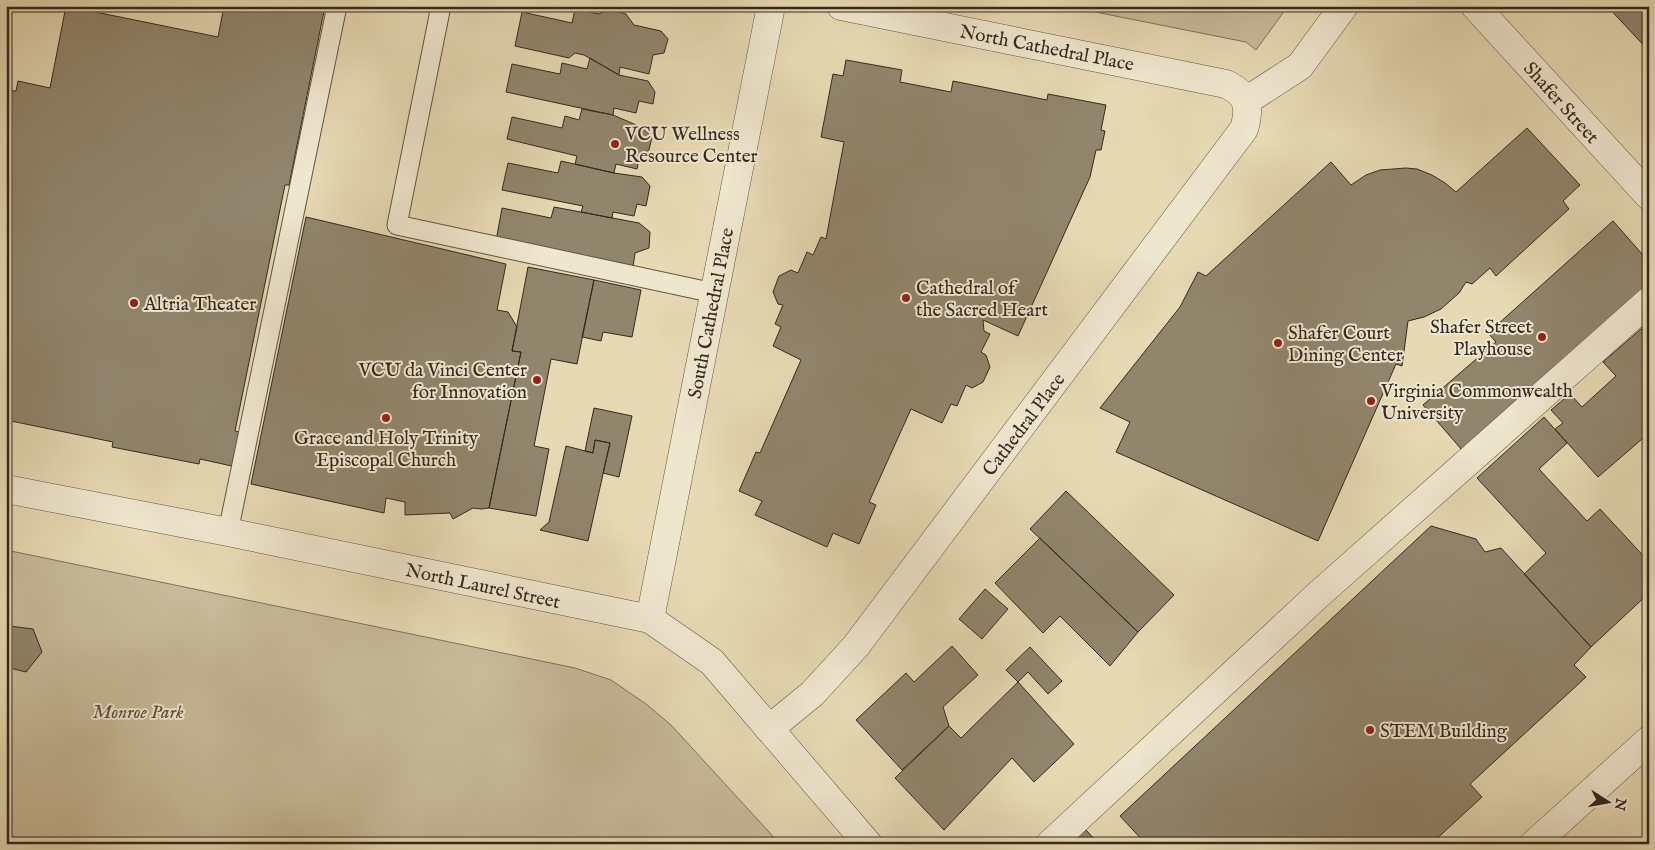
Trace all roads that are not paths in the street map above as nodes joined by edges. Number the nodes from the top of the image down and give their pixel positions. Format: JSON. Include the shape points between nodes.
{"nodes":[{"id":1,"x":337,"y":6,"type":"edge"},
{"id":2,"x":441,"y":6,"type":"edge"},
{"id":3,"x":771,"y":6,"type":"edge"},
{"id":4,"x":841,"y":6,"type":"edge"},
{"id":5,"x":1344,"y":6,"type":"edge"},
{"id":6,"x":1475,"y":6,"type":"edge"},
{"id":7,"x":1246,"y":101,"type":"junction"},
{"id":8,"x":1649,"y":196,"type":"edge"},
{"id":9,"x":714,"y":293,"type":"junction"},
{"id":10,"x":1649,"y":301,"type":"edge"},
{"id":11,"x":6,"y":489,"type":"edge"},
{"id":12,"x":228,"y":532,"type":"junction"},
{"id":13,"x":650,"y":619,"type":"junction"},
{"id":14,"x":769,"y":729,"type":"junction"},
{"id":15,"x":1649,"y":740,"type":"edge"},
{"id":16,"x":868,"y":844,"type":"edge"},
{"id":17,"x":1050,"y":844,"type":"edge"},
{"id":18,"x":1534,"y":844,"type":"edge"}],
"edges":[{"from":1,"to":12,"type":"lane"},
{"from":2,"to":9,"type":"lane","via":[[397,225]]},
{"from":3,"to":9,"type":"street","name":"South Cathedral Place"},
{"from":4,"to":7,"type":"street","name":"North Cathedral Place","via":[[1226,84],[1238,90]]},
{"from":5,"to":7,"type":"street","via":[[1300,66]]},
{"from":6,"to":8,"type":"street","name":"Shafer Street"},
{"from":7,"to":14,"type":"street","name":"Cathedral Place","via":[[1248,115],[1244,129],[856,646],[812,694]]},
{"from":9,"to":13,"type":"street","name":"South Cathedral Place"},
{"from":10,"to":17,"type":"street","via":[[1311,601]]},
{"from":11,"to":12,"type":"street","name":"North Laurel Street"},
{"from":12,"to":13,"type":"street","name":"North Laurel Street"},
{"from":13,"to":14,"type":"street","name":"North Laurel Street","via":[[712,662]]},
{"from":14,"to":16,"type":"street","name":"North Laurel Street"},
{"from":15,"to":18,"type":"street"}]}
